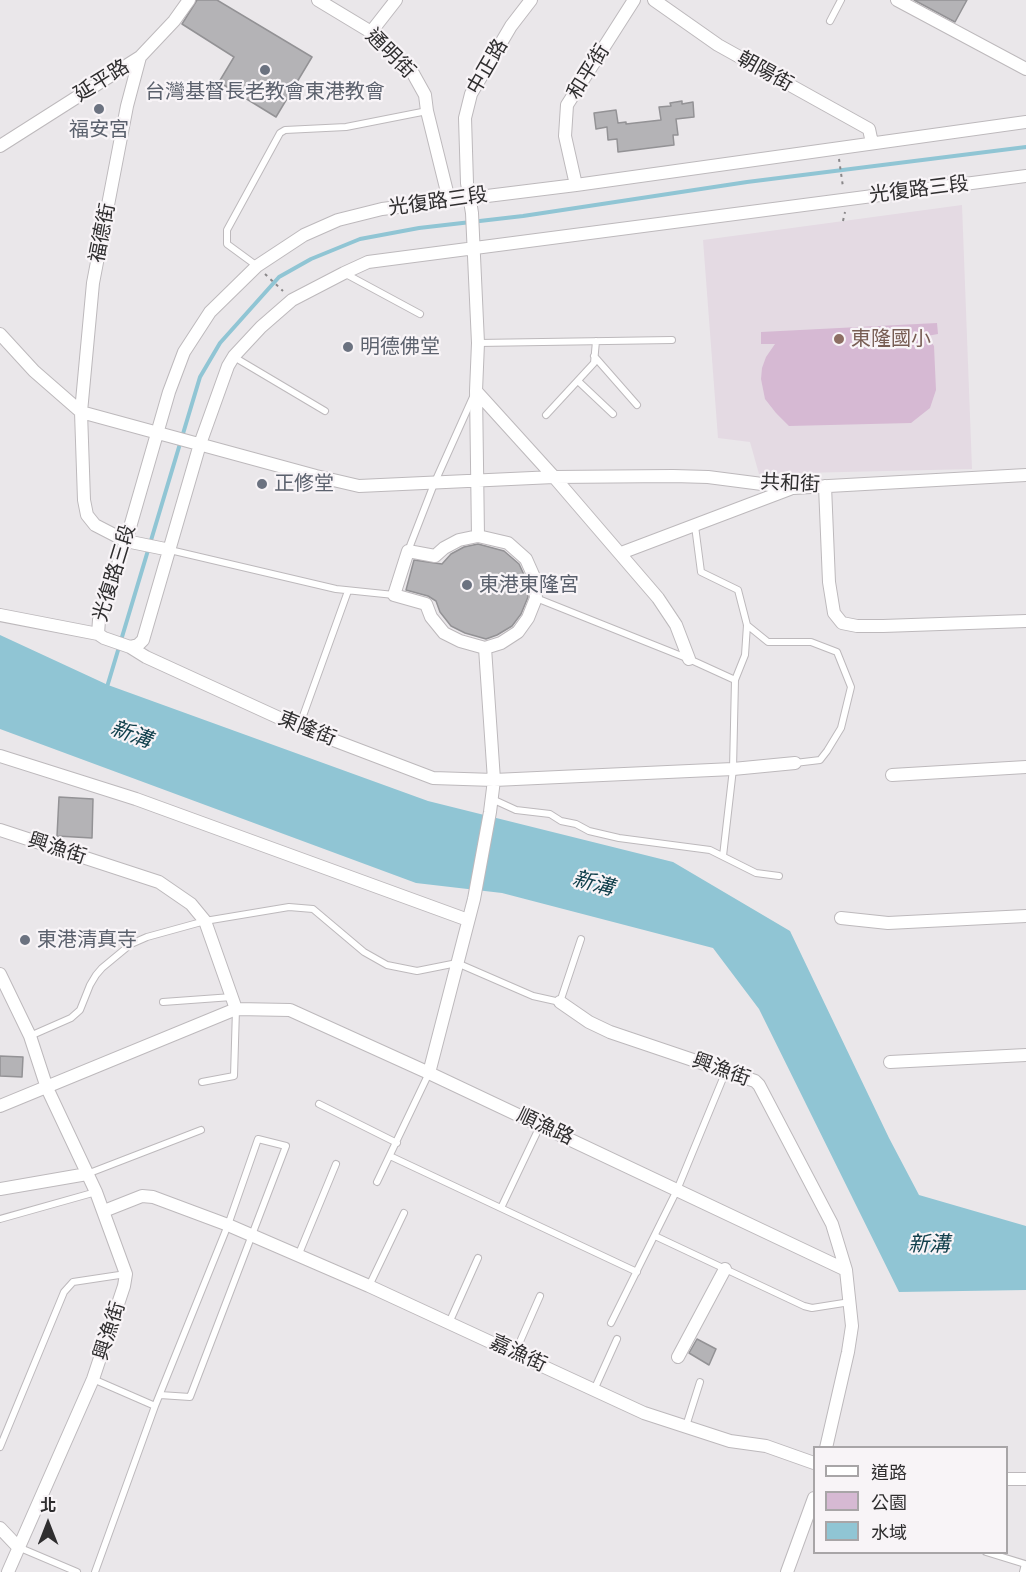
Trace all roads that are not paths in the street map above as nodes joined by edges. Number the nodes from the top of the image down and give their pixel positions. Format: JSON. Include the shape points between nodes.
{"nodes":[{"id":1,"x":189,"y":0,"type":"edge"},
{"id":2,"x":318,"y":0,"type":"edge"},
{"id":3,"x":396,"y":0,"type":"edge"},
{"id":4,"x":531,"y":0,"type":"edge"},
{"id":5,"x":634,"y":0,"type":"edge"},
{"id":6,"x":654,"y":0,"type":"edge"},
{"id":7,"x":841,"y":0,"type":"edge"},
{"id":8,"x":897,"y":0,"type":"edge"},
{"id":9,"x":830,"y":21,"type":"dead end"},
{"id":10,"x":370,"y":32,"type":"junction"},
{"id":11,"x":140,"y":57,"type":"junction"},
{"id":12,"x":1026,"y":69,"type":"edge"},
{"id":13,"x":427,"y":111,"type":"junction"},
{"id":14,"x":1026,"y":122,"type":"edge"},
{"id":15,"x":872,"y":143,"type":"junction"},
{"id":16,"x":0,"y":146,"type":"edge"},
{"id":17,"x":1026,"y":176,"type":"edge"},
{"id":18,"x":576,"y":185,"type":"junction"},
{"id":19,"x":470,"y":198,"type":"junction"},
{"id":20,"x":449,"y":200,"type":"junction"},
{"id":21,"x":473,"y":248,"type":"junction"},
{"id":22,"x":257,"y":266,"type":"junction"},
{"id":23,"x":344,"y":273,"type":"junction"},
{"id":24,"x":420,"y":314,"type":"dead end"},
{"id":25,"x":0,"y":334,"type":"edge"},
{"id":26,"x":672,"y":340,"type":"dead end"},
{"id":27,"x":596,"y":341,"type":"junction"},
{"id":28,"x":478,"y":343,"type":"junction"},
{"id":29,"x":234,"y":356,"type":"junction"},
{"id":30,"x":594,"y":356,"type":"junction"},
{"id":31,"x":578,"y":381,"type":"junction"},
{"id":32,"x":476,"y":391,"type":"junction"},
{"id":33,"x":637,"y":405,"type":"dead end"},
{"id":34,"x":325,"y":411,"type":"dead end"},
{"id":35,"x":81,"y":412,"type":"junction"},
{"id":36,"x":613,"y":414,"type":"dead end"},
{"id":37,"x":546,"y":415,"type":"dead end"},
{"id":38,"x":163,"y":435,"type":"junction"},
{"id":39,"x":196,"y":443,"type":"junction"},
{"id":40,"x":1026,"y":475,"type":"edge"},
{"id":41,"x":554,"y":477,"type":"junction"},
{"id":42,"x":476,"y":482,"type":"junction"},
{"id":43,"x":434,"y":484,"type":"junction"},
{"id":44,"x":825,"y":486,"type":"junction"},
{"id":45,"x":793,"y":488,"type":"junction"},
{"id":46,"x":695,"y":525,"type":"junction"},
{"id":47,"x":478,"y":536,"type":"junction"},
{"id":48,"x":126,"y":541,"type":"junction"},
{"id":49,"x":170,"y":550,"type":"junction"},
{"id":50,"x":408,"y":551,"type":"junction"},
{"id":51,"x":621,"y":554,"type":"junction"},
{"id":52,"x":348,"y":591,"type":"junction"},
{"id":53,"x":394,"y":595,"type":"junction"},
{"id":54,"x":536,"y":598,"type":"junction"},
{"id":55,"x":0,"y":615,"type":"edge"},
{"id":56,"x":1026,"y":621,"type":"edge"},
{"id":57,"x":747,"y":625,"type":"junction"},
{"id":58,"x":101,"y":636,"type":"junction"},
{"id":59,"x":130,"y":646,"type":"junction"},
{"id":60,"x":485,"y":648,"type":"junction"},
{"id":61,"x":689,"y":658,"type":"junction"},
{"id":62,"x":735,"y":680,"type":"junction"},
{"id":63,"x":299,"y":727,"type":"junction"},
{"id":64,"x":0,"y":756,"type":"edge"},
{"id":65,"x":795,"y":763,"type":"joint"},
{"id":66,"x":1026,"y":767,"type":"edge"},
{"id":67,"x":734,"y":769,"type":"junction"},
{"id":68,"x":892,"y":775,"type":"dead end"},
{"id":69,"x":494,"y":780,"type":"junction"},
{"id":70,"x":492,"y":798,"type":"junction"},
{"id":71,"x":0,"y":830,"type":"edge"},
{"id":72,"x":723,"y":856,"type":"junction"},
{"id":73,"x":779,"y":876,"type":"dead end"},
{"id":74,"x":1026,"y":916,"type":"edge"},
{"id":75,"x":841,"y":918,"type":"dead end"},
{"id":76,"x":205,"y":921,"type":"junction"},
{"id":77,"x":468,"y":921,"type":"junction"},
{"id":78,"x":581,"y":939,"type":"dead end"},
{"id":79,"x":457,"y":963,"type":"junction"},
{"id":80,"x":0,"y":974,"type":"edge"},
{"id":81,"x":164,"y":1002,"type":"dead end"},
{"id":82,"x":560,"y":1002,"type":"junction"},
{"id":83,"x":234,"y":1003,"type":"junction"},
{"id":84,"x":30,"y":1036,"type":"junction"},
{"id":85,"x":1026,"y":1055,"type":"edge"},
{"id":86,"x":890,"y":1062,"type":"dead end"},
{"id":87,"x":726,"y":1071,"type":"junction"},
{"id":88,"x":429,"y":1073,"type":"junction"},
{"id":89,"x":202,"y":1082,"type":"dead end"},
{"id":90,"x":47,"y":1088,"type":"junction"},
{"id":91,"x":319,"y":1104,"type":"dead end"},
{"id":92,"x":0,"y":1106,"type":"edge"},
{"id":93,"x":541,"y":1125,"type":"junction"},
{"id":94,"x":201,"y":1130,"type":"dead end"},
{"id":95,"x":397,"y":1143,"type":"junction"},
{"id":96,"x":390,"y":1156,"type":"junction"},
{"id":97,"x":336,"y":1164,"type":"dead end"},
{"id":98,"x":87,"y":1174,"type":"junction"},
{"id":99,"x":377,"y":1182,"type":"dead end"},
{"id":100,"x":0,"y":1189,"type":"edge"},
{"id":101,"x":677,"y":1190,"type":"junction"},
{"id":102,"x":96,"y":1192,"type":"junction"},
{"id":103,"x":501,"y":1208,"type":"junction"},
{"id":104,"x":104,"y":1211,"type":"junction"},
{"id":105,"x":404,"y":1213,"type":"dead end"},
{"id":106,"x":0,"y":1219,"type":"edge"},
{"id":107,"x":228,"y":1225,"type":"junction"},
{"id":108,"x":252,"y":1236,"type":"junction"},
{"id":109,"x":655,"y":1236,"type":"junction"},
{"id":110,"x":298,"y":1256,"type":"junction"},
{"id":111,"x":478,"y":1258,"type":"dead end"},
{"id":112,"x":725,"y":1269,"type":"junction"},
{"id":113,"x":846,"y":1270,"type":"junction"},
{"id":114,"x":637,"y":1272,"type":"junction"},
{"id":115,"x":126,"y":1274,"type":"junction"},
{"id":116,"x":369,"y":1286,"type":"junction"},
{"id":117,"x":540,"y":1296,"type":"dead end"},
{"id":118,"x":850,"y":1302,"type":"junction"},
{"id":119,"x":449,"y":1323,"type":"junction"},
{"id":120,"x":611,"y":1323,"type":"dead end"},
{"id":121,"x":617,"y":1338,"type":"dead end"},
{"id":122,"x":515,"y":1353,"type":"junction"},
{"id":123,"x":678,"y":1357,"type":"dead end"},
{"id":124,"x":93,"y":1379,"type":"junction"},
{"id":125,"x":700,"y":1382,"type":"dead end"},
{"id":126,"x":594,"y":1390,"type":"junction"},
{"id":127,"x":160,"y":1395,"type":"junction"},
{"id":128,"x":155,"y":1406,"type":"junction"},
{"id":129,"x":686,"y":1427,"type":"junction"},
{"id":130,"x":826,"y":1446,"type":"edge"},
{"id":131,"x":0,"y":1447,"type":"edge"},
{"id":132,"x":813,"y":1463,"type":"edge"},
{"id":133,"x":1008,"y":1479,"type":"edge"},
{"id":134,"x":1026,"y":1479,"type":"edge"},
{"id":135,"x":813,"y":1503,"type":"edge"},
{"id":136,"x":0,"y":1528,"type":"edge"},
{"id":137,"x":18,"y":1547,"type":"junction"},
{"id":138,"x":992,"y":1554,"type":"edge"},
{"id":139,"x":8,"y":1572,"type":"edge"},
{"id":140,"x":77,"y":1572,"type":"edge"},
{"id":141,"x":95,"y":1572,"type":"edge"},
{"id":142,"x":787,"y":1572,"type":"edge"},
{"id":143,"x":1023,"y":1572,"type":"edge"}],
"edges":[{"from":1,"to":11,"type":"street","name":"延平路"},
{"from":2,"to":10,"type":"street","name":"通明街"},
{"from":3,"to":10,"type":"street"},
{"from":4,"to":19,"type":"street","name":"中正路","via":[[511,26],[467,105],[464,136]]},
{"from":5,"to":18,"type":"street","name":"和平街","via":[[567,105],[565,136]]},
{"from":6,"to":15,"type":"street","name":"朝陽街","via":[[718,45],[869,129]]},
{"from":7,"to":9,"type":"lane"},
{"from":8,"to":12,"type":"street"},
{"from":10,"to":13,"type":"street","name":"通明街","via":[[410,68],[425,95]]},
{"from":11,"to":16,"type":"street","name":"延平路"},
{"from":11,"to":35,"type":"street","name":"福德街","via":[[93,283]]},
{"from":13,"to":20,"type":"street","name":"通明街"},
{"from":13,"to":22,"type":"lane","via":[[346,127],[280,133],[227,230],[227,244]]},
{"from":14,"to":15,"type":"street","name":"光復路三段"},
{"from":15,"to":18,"type":"street","name":"光復路三段"},
{"from":17,"to":21,"type":"street","name":"光復路三段"},
{"from":18,"to":19,"type":"street","name":"光復路三段"},
{"from":19,"to":20,"type":"street","name":"光復路三段"},
{"from":19,"to":21,"type":"street","name":"中正路"},
{"from":20,"to":22,"type":"street","name":"光復路三段","via":[[382,209],[338,220],[304,234]]},
{"from":21,"to":23,"type":"street","name":"光復路三段","via":[[368,262]]},
{"from":21,"to":28,"type":"street"},
{"from":22,"to":38,"type":"street","name":"光復路三段","via":[[210,312],[184,352],[169,392]]},
{"from":23,"to":24,"type":"lane"},
{"from":23,"to":29,"type":"street","name":"光復路三段","via":[[292,300]]},
{"from":25,"to":35,"type":"street","via":[[34,371]]},
{"from":26,"to":27,"type":"lane"},
{"from":27,"to":28,"type":"lane"},
{"from":27,"to":30,"type":"lane"},
{"from":28,"to":32,"type":"street"},
{"from":29,"to":34,"type":"lane"},
{"from":29,"to":39,"type":"street","name":"光復路三段"},
{"from":30,"to":31,"type":"lane","via":[[594,363]]},
{"from":30,"to":33,"type":"lane"},
{"from":31,"to":36,"type":"lane"},
{"from":31,"to":37,"type":"lane"},
{"from":32,"to":41,"type":"street"},
{"from":32,"to":42,"type":"street"},
{"from":32,"to":43,"type":"lane"},
{"from":35,"to":38,"type":"street"},
{"from":35,"to":48,"type":"street","name":"福德街","via":[[87,515],[95,525]]},
{"from":38,"to":39,"type":"street"},
{"from":38,"to":48,"type":"street","name":"光復路三段"},
{"from":39,"to":43,"type":"street","via":[[359,486]]},
{"from":39,"to":49,"type":"street","name":"光復路三段"},
{"from":40,"to":44,"type":"street","name":"共和街"},
{"from":41,"to":42,"type":"street","name":"共和街"},
{"from":41,"to":45,"type":"street","name":"共和街","via":[[708,477]]},
{"from":41,"to":51,"type":"street"},
{"from":42,"to":43,"type":"street"},
{"from":42,"to":47,"type":"street"},
{"from":43,"to":50,"type":"lane"},
{"from":44,"to":45,"type":"street","name":"共和街"},
{"from":44,"to":56,"type":"street","via":[[829,582],[834,613],[842,623],[884,626]]},
{"from":45,"to":46,"type":"street"},
{"from":46,"to":51,"type":"street"},
{"from":46,"to":57,"type":"lane","via":[[701,572],[738,590]]},
{"from":47,"to":50,"type":"street","via":[[459,540],[435,556]]},
{"from":47,"to":54,"type":"street","via":[[508,543],[526,559],[534,577]]},
{"from":48,"to":49,"type":"street"},
{"from":48,"to":58,"type":"street","name":"光復路三段","via":[[99,620]]},
{"from":49,"to":52,"type":"lane"},
{"from":49,"to":59,"type":"street","name":"光復路三段","via":[[143,640]]},
{"from":50,"to":53,"type":"street"},
{"from":51,"to":61,"type":"street","via":[[676,625]]},
{"from":52,"to":53,"type":"lane"},
{"from":52,"to":63,"type":"lane"},
{"from":53,"to":60,"type":"street","via":[[426,604],[444,633]]},
{"from":54,"to":60,"type":"street","via":[[518,632],[501,644]]},
{"from":54,"to":61,"type":"lane"},
{"from":55,"to":58,"type":"street"},
{"from":57,"to":62,"type":"lane","via":[[745,654]]},
{"from":57,"to":65,"type":"lane","via":[[768,642],[811,642],[837,652],[851,687],[841,728],[827,751],[820,760]]},
{"from":58,"to":59,"type":"street","name":"光復路三段"},
{"from":59,"to":63,"type":"street","name":"東隆街","via":[[146,657]]},
{"from":60,"to":69,"type":"street"},
{"from":61,"to":62,"type":"lane"},
{"from":62,"to":67,"type":"lane"},
{"from":63,"to":69,"type":"street","name":"東隆街","via":[[433,778]]},
{"from":64,"to":77,"type":"street","via":[[136,799]]},
{"from":65,"to":67,"type":"street","name":"東隆街"},
{"from":66,"to":68,"type":"street"},
{"from":67,"to":69,"type":"street","name":"東隆街"},
{"from":67,"to":72,"type":"lane"},
{"from":69,"to":70,"type":"street"},
{"from":70,"to":72,"type":"lane","via":[[516,810],[550,814],[589,831],[710,850]]},
{"from":70,"to":77,"type":"street"},
{"from":71,"to":76,"type":"street","name":"興漁街","via":[[159,882],[191,904]]},
{"from":72,"to":73,"type":"lane","via":[[756,873]]},
{"from":74,"to":75,"type":"street","via":[[888,923]]},
{"from":76,"to":79,"type":"lane","via":[[289,907],[313,909],[364,952],[387,965],[417,971]]},
{"from":76,"to":83,"type":"street","name":"興漁街"},
{"from":76,"to":84,"type":"lane","via":[[130,944],[96,975],[80,1011]]},
{"from":77,"to":79,"type":"street"},
{"from":78,"to":82,"type":"lane"},
{"from":79,"to":82,"type":"lane","via":[[533,996]]},
{"from":79,"to":88,"type":"street"},
{"from":80,"to":84,"type":"street","name":"興漁街"},
{"from":81,"to":83,"type":"lane"},
{"from":82,"to":87,"type":"street","name":"興漁街","via":[[610,1032]]},
{"from":83,"to":88,"type":"street","name":"順漁路","via":[[290,1010]]},
{"from":83,"to":89,"type":"lane","via":[[234,1076]]},
{"from":83,"to":90,"type":"street"},
{"from":84,"to":90,"type":"street","name":"興漁街"},
{"from":85,"to":86,"type":"street"},
{"from":87,"to":101,"type":"lane"},
{"from":87,"to":113,"type":"street","name":"興漁街","via":[[759,1084],[832,1224]]},
{"from":88,"to":93,"type":"street","name":"順漁路"},
{"from":88,"to":95,"type":"lane"},
{"from":90,"to":92,"type":"street"},
{"from":90,"to":98,"type":"street","name":"興漁街"},
{"from":91,"to":95,"type":"lane"},
{"from":93,"to":101,"type":"street","name":"順漁路"},
{"from":93,"to":103,"type":"lane"},
{"from":94,"to":98,"type":"lane"},
{"from":95,"to":96,"type":"lane"},
{"from":96,"to":99,"type":"lane"},
{"from":96,"to":103,"type":"lane"},
{"from":97,"to":110,"type":"lane"},
{"from":98,"to":100,"type":"street"},
{"from":98,"to":102,"type":"street","name":"興漁街"},
{"from":101,"to":109,"type":"lane"},
{"from":101,"to":113,"type":"street","name":"順漁路"},
{"from":102,"to":104,"type":"street","name":"興漁街"},
{"from":102,"to":106,"type":"lane"},
{"from":103,"to":114,"type":"lane"},
{"from":104,"to":107,"type":"street","name":"嘉漁街","via":[[142,1196],[153,1197]]},
{"from":104,"to":115,"type":"street","name":"興漁街"},
{"from":105,"to":116,"type":"lane"},
{"from":107,"to":108,"type":"street","name":"嘉漁街"},
{"from":107,"to":108,"type":"lane","via":[[258,1140],[286,1146]]},
{"from":107,"to":127,"type":"lane"},
{"from":108,"to":110,"type":"street","name":"嘉漁街"},
{"from":108,"to":127,"type":"lane","via":[[190,1397]]},
{"from":109,"to":112,"type":"lane"},
{"from":109,"to":114,"type":"lane"},
{"from":110,"to":116,"type":"street","name":"嘉漁街"},
{"from":111,"to":119,"type":"lane"},
{"from":112,"to":118,"type":"lane","via":[[804,1306]]},
{"from":112,"to":123,"type":"street"},
{"from":113,"to":118,"type":"street","name":"興漁街"},
{"from":114,"to":120,"type":"lane"},
{"from":115,"to":124,"type":"street","name":"興漁街"},
{"from":115,"to":131,"type":"lane","via":[[73,1282],[64,1292]]},
{"from":116,"to":119,"type":"street","name":"嘉漁街"},
{"from":117,"to":122,"type":"lane"},
{"from":118,"to":130,"type":"street","name":"興漁街","via":[[848,1352]]},
{"from":119,"to":122,"type":"street","name":"嘉漁街"},
{"from":121,"to":126,"type":"lane"},
{"from":122,"to":126,"type":"street","name":"嘉漁街"},
{"from":124,"to":128,"type":"lane"},
{"from":124,"to":137,"type":"street","name":"興漁街"},
{"from":125,"to":129,"type":"lane"},
{"from":126,"to":129,"type":"street","name":"嘉漁街"},
{"from":127,"to":128,"type":"lane"},
{"from":128,"to":141,"type":"lane"},
{"from":129,"to":132,"type":"street","name":"嘉漁街","via":[[730,1441],[766,1446]]},
{"from":133,"to":134,"type":"street"},
{"from":135,"to":142,"type":"street"},
{"from":136,"to":137,"type":"street"},
{"from":137,"to":139,"type":"street","name":"興漁街"},
{"from":137,"to":140,"type":"lane"},
{"from":138,"to":143,"type":"lane","via":[[1025,1564]]}]}
